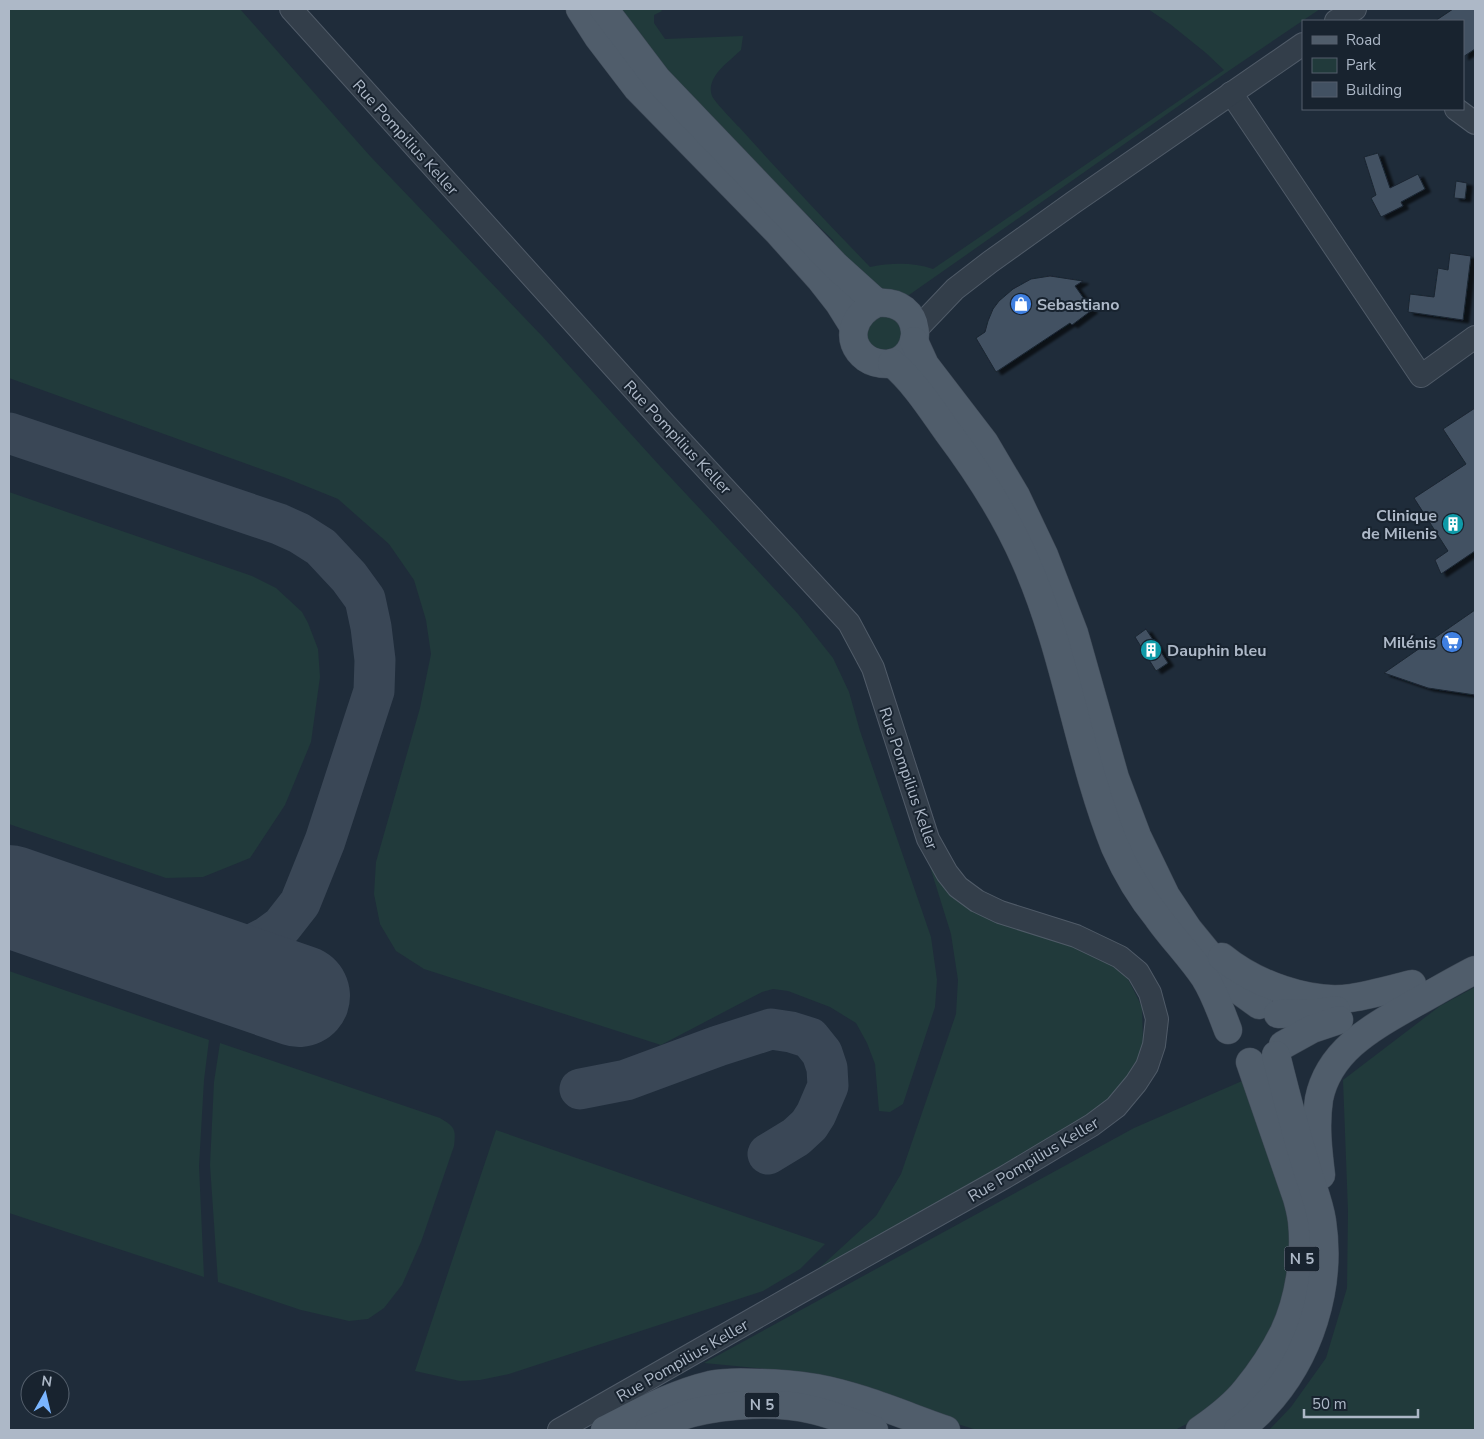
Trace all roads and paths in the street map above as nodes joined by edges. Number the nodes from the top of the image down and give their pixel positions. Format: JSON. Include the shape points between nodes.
{"nodes":[{"id":1,"x":290,"y":9,"type":"edge"},
{"id":2,"x":580,"y":9,"type":"edge"},
{"id":3,"x":604,"y":9,"type":"edge"},
{"id":4,"x":1354,"y":9,"type":"edge"},
{"id":5,"x":1338,"y":20,"type":"edge"},
{"id":6,"x":1302,"y":45,"type":"edge"},
{"id":7,"x":1231,"y":93,"type":"junction"},
{"id":8,"x":1457,"y":110,"type":"edge"},
{"id":9,"x":1475,"y":123,"type":"edge"},
{"id":10,"x":877,"y":303,"type":"junction"},
{"id":11,"x":854,"y":327,"type":"junction"},
{"id":12,"x":912,"y":328,"type":"junction"},
{"id":13,"x":1475,"y":337,"type":"edge"},
{"id":14,"x":892,"y":363,"type":"junction"},
{"id":15,"x":1188,"y":929,"type":"junction"},
{"id":16,"x":1475,"y":952,"type":"edge"},
{"id":17,"x":1468,"y":973,"type":"edge"},
{"id":18,"x":1412,"y":984,"type":"junction"},
{"id":19,"x":1269,"y":1010,"type":"junction"},
{"id":20,"x":1228,"y":1030,"type":"junction"},
{"id":21,"x":1280,"y":1050,"type":"junction"},
{"id":22,"x":1250,"y":1062,"type":"junction"},
{"id":23,"x":1322,"y":1219,"type":"junction"},
{"id":24,"x":559,"y":1430,"type":"edge"},
{"id":25,"x":605,"y":1430,"type":"edge"},
{"id":26,"x":649,"y":1430,"type":"edge"},
{"id":27,"x":874,"y":1430,"type":"edge"},
{"id":28,"x":946,"y":1430,"type":"edge"},
{"id":29,"x":1200,"y":1430,"type":"edge"},
{"id":30,"x":1238,"y":1430,"type":"edge"}],
"edges":[{"from":1,"to":24,"type":"street","name":"Rue Pompilius Keller","via":[[850,623],[873,668],[928,839],[958,887],[1000,912],[1076,936],[1120,957],[1138,972],[1150,993],[1156,1019],[1148,1066],[1116,1107],[1092,1125],[1005,1178]]},
{"from":2,"to":11,"type":"main road","via":[[637,88],[777,231],[821,280]]},
{"from":3,"to":10,"type":"main road","via":[[663,85],[823,253]]},
{"from":4,"to":5,"type":"street"},
{"from":6,"to":7,"type":"street"},
{"from":7,"to":12,"type":"street","via":[[990,262]]},
{"from":7,"to":13,"type":"street","via":[[1421,376]]},
{"from":8,"to":9,"type":"street"},
{"from":10,"to":11,"type":"main road","via":[[862,312]]},
{"from":10,"to":12,"type":"main road","via":[[892,304]]},
{"from":11,"to":14,"type":"main road","via":[[856,345],[866,358],[883,364]]},
{"from":12,"to":14,"type":"main road","via":[[906,356]]},
{"from":12,"to":15,"type":"main road","via":[[925,365],[984,442],[1016,496],[1044,555],[1074,632],[1116,778],[1137,836],[1166,896]]},
{"from":14,"to":20,"type":"main road","via":[[908,379],[965,455],[1014,538],[1045,614],[1116,848],[1135,886],[1205,978]]},
{"from":15,"to":18,"type":"main road","via":[[1241,970],[1299,995],[1350,998]]},
{"from":15,"to":19,"type":"main road","via":[[1241,992]]},
{"from":16,"to":18,"type":"main road"},
{"from":17,"to":21,"type":"main road","via":[[1393,1006],[1312,1029]]},
{"from":17,"to":23,"type":"main road","via":[[1375,1026],[1341,1054],[1320,1098],[1316,1124]]},
{"from":18,"to":19,"type":"main road","via":[[1382,998],[1317,1013]]},
{"from":19,"to":20,"type":"main road","via":[[1245,1007],[1233,1016]]},
{"from":19,"to":21,"type":"main road","via":[[1284,1024],[1286,1034]]},
{"from":20,"to":22,"type":"main road","via":[[1230,1046],[1242,1059]]},
{"from":21,"to":22,"type":"main road","via":[[1264,1062]]},
{"from":21,"to":23,"type":"main road","number":"N 5","via":[[1288,1104]]},
{"from":22,"to":29,"type":"main road","number":"N 5","via":[[1297,1198],[1302,1220],[1301,1270],[1284,1332],[1267,1360],[1245,1391]]},
{"from":23,"to":30,"type":"main road","number":"N 5","via":[[1324,1270],[1309,1334],[1283,1383],[1264,1408]]},
{"from":25,"to":28,"type":"main road","number":"N 5","via":[[680,1394],[711,1385],[744,1382],[816,1388]]},
{"from":26,"to":27,"type":"main road","number":"N 5","via":[[689,1414],[758,1405],[812,1410]]}]}
